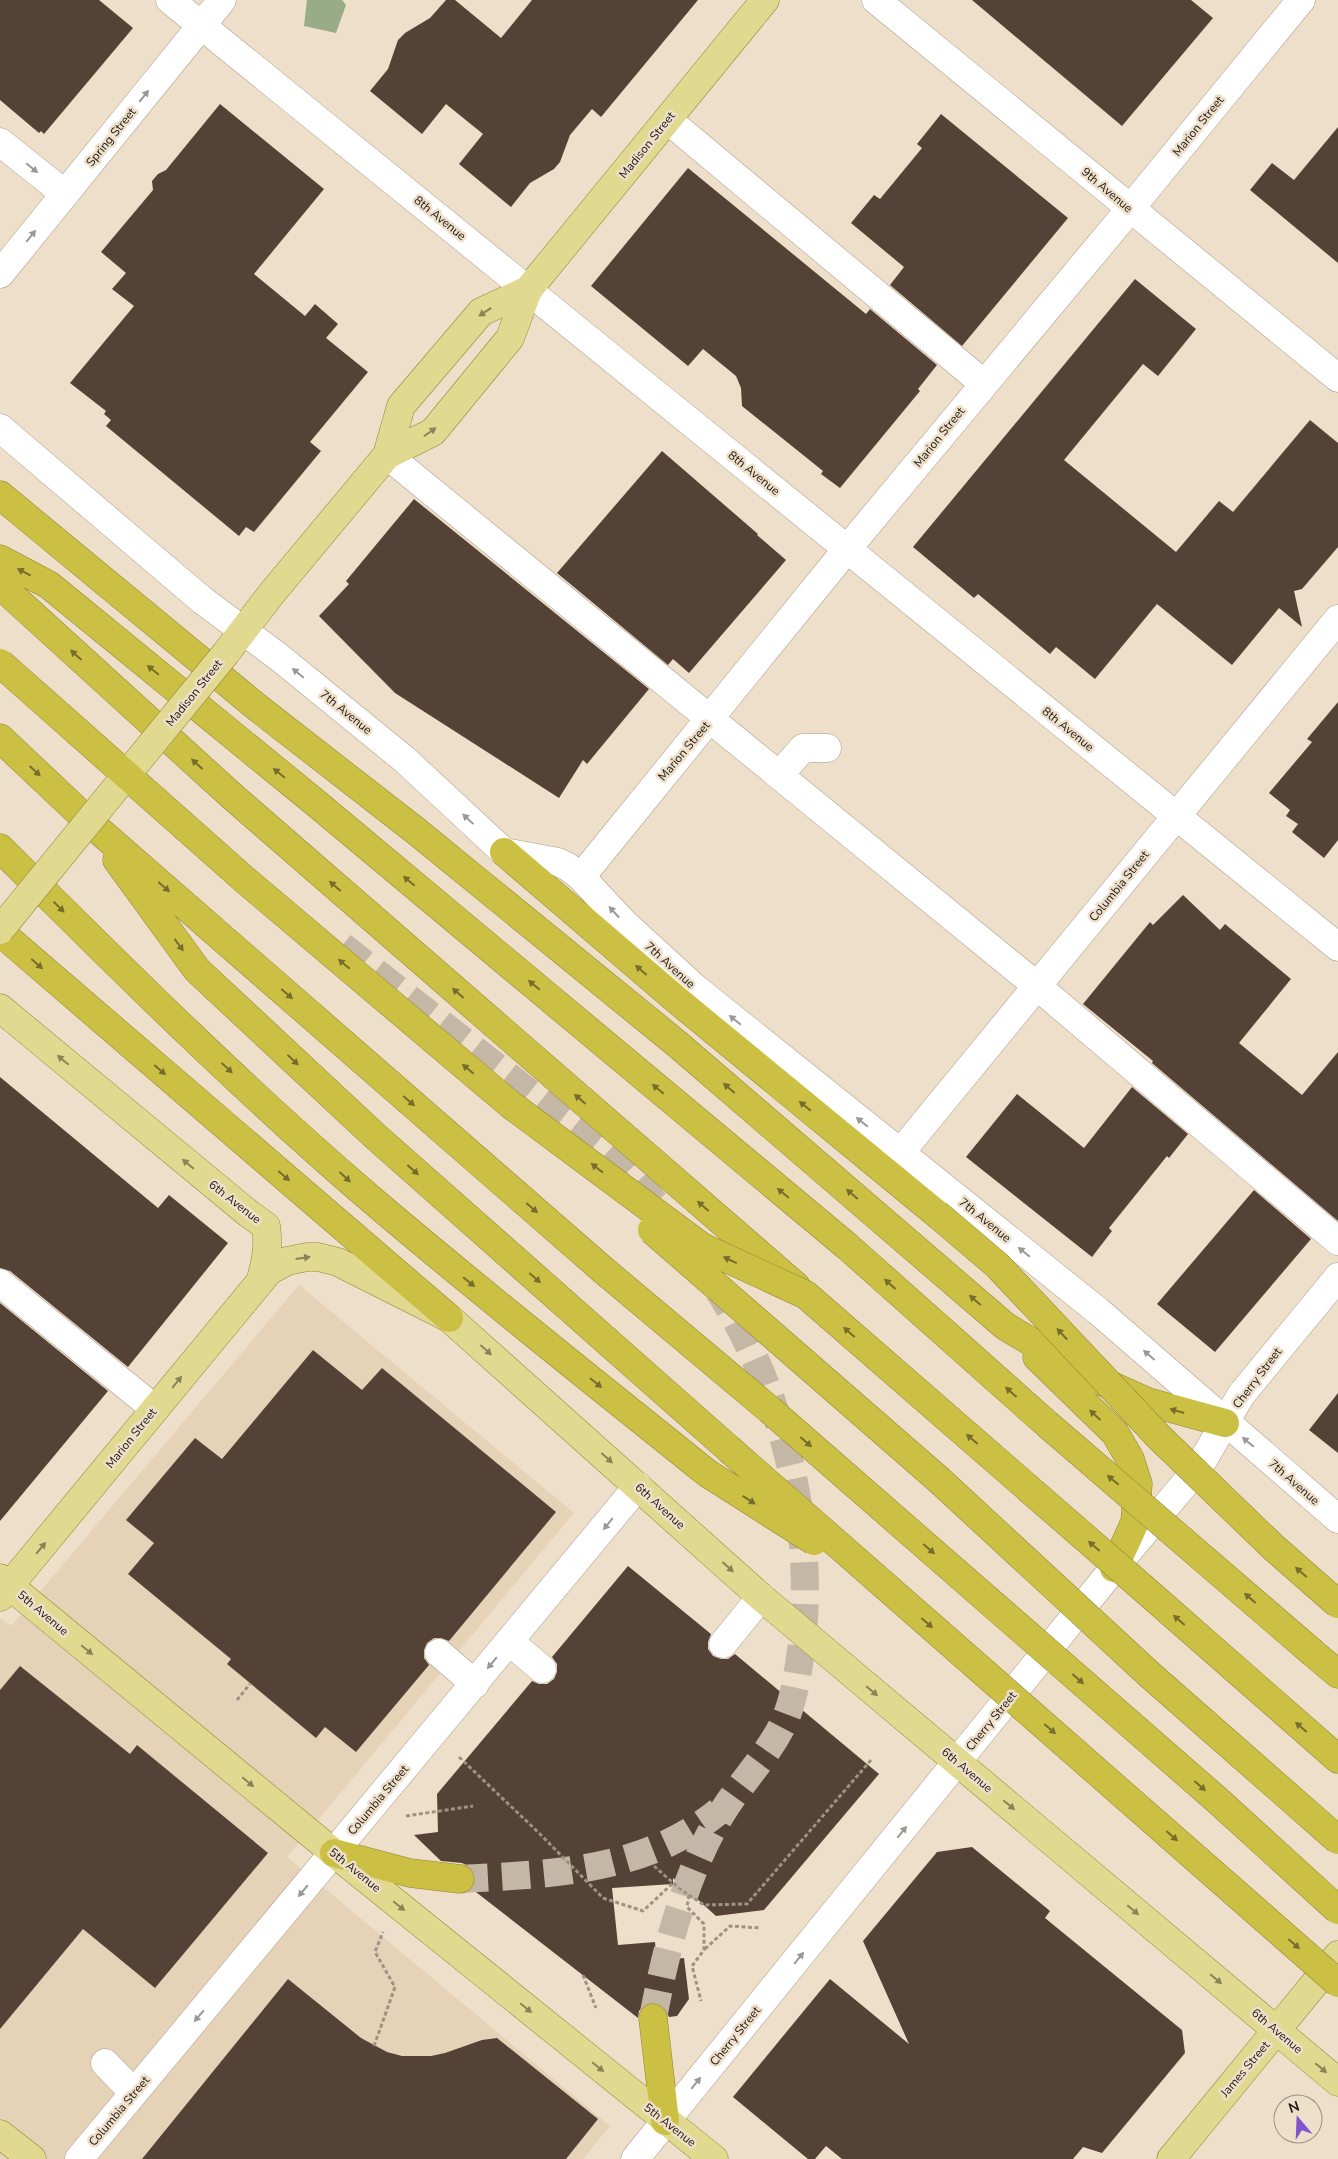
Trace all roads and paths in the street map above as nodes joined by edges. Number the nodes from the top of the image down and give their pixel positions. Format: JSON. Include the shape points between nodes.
{"nodes":[{"id":1,"x":170,"y":0,"type":"edge"},
{"id":2,"x":222,"y":0,"type":"edge"},
{"id":3,"x":765,"y":0,"type":"edge"},
{"id":4,"x":876,"y":0,"type":"edge"},
{"id":5,"x":1301,"y":0,"type":"edge"},
{"id":6,"x":201,"y":26,"type":"junction"},
{"id":7,"x":668,"y":120,"type":"junction"},
{"id":8,"x":0,"y":142,"type":"edge"},
{"id":9,"x":65,"y":194,"type":"junction"},
{"id":10,"x":1130,"y":209,"type":"junction"},
{"id":11,"x":0,"y":274,"type":"edge"},
{"id":12,"x":528,"y":290,"type":"junction"},
{"id":13,"x":1338,"y":378,"type":"edge"},
{"id":14,"x":983,"y":383,"type":"junction"},
{"id":15,"x":0,"y":428,"type":"edge"},
{"id":16,"x":387,"y":454,"type":"junction"},
{"id":17,"x":0,"y":494,"type":"edge"},
{"id":18,"x":847,"y":549,"type":"junction"},
{"id":19,"x":0,"y":560,"type":"edge"},
{"id":20,"x":0,"y":585,"type":"edge"},
{"id":21,"x":1338,"y":619,"type":"edge"},
{"id":22,"x":244,"y":631,"type":"junction"},
{"id":23,"x":0,"y":663,"type":"edge"},
{"id":24,"x":711,"y":718,"type":"junction"},
{"id":25,"x":0,"y":738,"type":"edge"},
{"id":26,"x":827,"y":748,"type":"dead end"},
{"id":27,"x":780,"y":774,"type":"junction"},
{"id":28,"x":1175,"y":817,"type":"junction"},
{"id":29,"x":88,"y":821,"type":"junction"},
{"id":30,"x":0,"y":848,"type":"edge"},
{"id":31,"x":504,"y":852,"type":"junction"},
{"id":32,"x":581,"y":877,"type":"junction"},
{"id":33,"x":0,"y":931,"type":"edge"},
{"id":34,"x":1338,"y":947,"type":"edge"},
{"id":35,"x":1037,"y":986,"type":"junction"},
{"id":36,"x":0,"y":1008,"type":"edge"},
{"id":37,"x":900,"y":1152,"type":"junction"},
{"id":38,"x":616,"y":1198,"type":"dead end"},
{"id":39,"x":1338,"y":1241,"type":"edge"},
{"id":40,"x":1338,"y":1277,"type":"edge"},
{"id":41,"x":261,"y":1279,"type":"junction"},
{"id":42,"x":0,"y":1283,"type":"edge"},
{"id":43,"x":806,"y":1295,"type":"junction"},
{"id":44,"x":449,"y":1318,"type":"junction"},
{"id":45,"x":1005,"y":1326,"type":"junction"},
{"id":46,"x":155,"y":1409,"type":"junction"},
{"id":47,"x":1225,"y":1423,"type":"junction"},
{"id":48,"x":638,"y":1486,"type":"junction"},
{"id":49,"x":1338,"y":1519,"type":"edge"},
{"id":50,"x":1114,"y":1568,"type":"junction"},
{"id":51,"x":3,"y":1587,"type":"edge"},
{"id":52,"x":891,"y":1590,"type":"junction"},
{"id":53,"x":761,"y":1597,"type":"junction"},
{"id":54,"x":1338,"y":1604,"type":"edge"},
{"id":55,"x":510,"y":1642,"type":"junction"},
{"id":56,"x":723,"y":1644,"type":"dead end"},
{"id":57,"x":439,"y":1652,"type":"dead end"},
{"id":58,"x":542,"y":1669,"type":"dead end"},
{"id":59,"x":1338,"y":1674,"type":"edge"},
{"id":60,"x":250,"y":1684,"type":"dead end"},
{"id":61,"x":475,"y":1684,"type":"junction"},
{"id":62,"x":237,"y":1700,"type":"dead end"},
{"id":63,"x":459,"y":1757,"type":"dead end"},
{"id":64,"x":1338,"y":1759,"type":"edge"},
{"id":65,"x":871,"y":1760,"type":"dead end"},
{"id":66,"x":958,"y":1763,"type":"junction"},
{"id":67,"x":473,"y":1806,"type":"dead end"},
{"id":68,"x":406,"y":1816,"type":"dead end"},
{"id":69,"x":1338,"y":1840,"type":"edge"},
{"id":70,"x":334,"y":1854,"type":"junction"},
{"id":71,"x":654,"y":1866,"type":"dead end"},
{"id":72,"x":460,"y":1879,"type":"tunnel mouth"},
{"id":73,"x":673,"y":1882,"type":"junction"},
{"id":74,"x":689,"y":1895,"type":"junction"},
{"id":75,"x":1338,"y":1910,"type":"edge"},
{"id":76,"x":761,"y":1928,"type":"dead end"},
{"id":77,"x":384,"y":1932,"type":"dead end"},
{"id":78,"x":704,"y":1950,"type":"junction"},
{"id":79,"x":1338,"y":1955,"type":"edge"},
{"id":80,"x":583,"y":1975,"type":"dead end"},
{"id":81,"x":1338,"y":1983,"type":"edge"},
{"id":82,"x":701,"y":2001,"type":"dead end"},
{"id":83,"x":596,"y":2008,"type":"dead end"},
{"id":84,"x":653,"y":2018,"type":"tunnel mouth"},
{"id":85,"x":1277,"y":2030,"type":"junction"},
{"id":86,"x":374,"y":2046,"type":"dead end"},
{"id":87,"x":104,"y":2063,"type":"dead end"},
{"id":88,"x":1338,"y":2082,"type":"edge"},
{"id":89,"x":134,"y":2093,"type":"junction"},
{"id":90,"x":665,"y":2121,"type":"junction"},
{"id":91,"x":0,"y":2134,"type":"edge"},
{"id":92,"x":32,"y":2159,"type":"edge"},
{"id":93,"x":79,"y":2159,"type":"edge"},
{"id":94,"x":634,"y":2159,"type":"edge"},
{"id":95,"x":714,"y":2159,"type":"edge"},
{"id":96,"x":1170,"y":2159,"type":"edge"}],
"edges":[{"from":1,"to":6,"type":"street","name":"8th Avenue"},
{"from":2,"to":6,"type":"street","name":"Spring Street"},
{"from":3,"to":7,"type":"main road","name":"Madison Street"},
{"from":4,"to":10,"type":"street","name":"9th Avenue"},
{"from":5,"to":10,"type":"street","name":"Marion Street"},
{"from":9,"to":6,"type":"street","name":"Spring Street","one_way":true},
{"from":6,"to":12,"type":"street","name":"8th Avenue"},
{"from":7,"to":12,"type":"main road","name":"Madison Street"},
{"from":7,"to":14,"type":"street"},
{"from":8,"to":9,"type":"street","one_way":true},
{"from":11,"to":9,"type":"street","name":"Spring Street","one_way":true},
{"from":10,"to":13,"type":"street","name":"9th Avenue"},
{"from":10,"to":14,"type":"street","name":"Marion Street"},
{"from":16,"to":12,"type":"main road","name":"Madison Street","one_way":true,"via":[[433,432],[510,338]]},
{"from":12,"to":16,"type":"main road","name":"Madison Street","one_way":true,"via":[[481,312],[401,406]]},
{"from":12,"to":18,"type":"street","name":"8th Avenue"},
{"from":14,"to":18,"type":"street","name":"Marion Street"},
{"from":15,"to":22,"type":"street","name":"7th Avenue","via":[[202,600]]},
{"from":16,"to":22,"type":"main road","name":"Madison Street"},
{"from":16,"to":24,"type":"street"},
{"from":45,"to":17,"type":"highway","one_way":true,"via":[[676,1043],[258,708]]},
{"from":18,"to":24,"type":"street","name":"Marion Street"},
{"from":18,"to":28,"type":"street","name":"8th Avenue"},
{"from":59,"to":19,"type":"highway","one_way":true,"bridge":true,"via":[[848,1247],[317,804],[49,585]]},
{"from":43,"to":20,"type":"highway","one_way":true,"bridge":true,"via":[[233,797]]},
{"from":21,"to":28,"type":"street","name":"Columbia Street"},
{"from":31,"to":22,"type":"street","name":"7th Avenue","one_way":true,"via":[[404,759]]},
{"from":22,"to":33,"type":"main road","name":"Madison Street","bridge":true},
{"from":43,"to":23,"type":"highway","one_way":true,"bridge":true,"via":[[702,1247],[511,1105],[245,880]]},
{"from":24,"to":27,"type":"street"},
{"from":24,"to":32,"type":"street","name":"Marion Street"},
{"from":25,"to":29,"type":"highway","one_way":true},
{"from":26,"to":27,"type":"street","via":[[803,748]]},
{"from":27,"to":35,"type":"street"},
{"from":28,"to":34,"type":"street","name":"8th Avenue"},
{"from":28,"to":35,"type":"street","name":"Columbia Street"},
{"from":29,"to":52,"type":"highway","one_way":true,"bridge":true,"via":[[197,970],[374,1136]]},
{"from":29,"to":75,"type":"highway","one_way":true,"bridge":true,"via":[[602,1269],[770,1410]]},
{"from":30,"to":52,"type":"highway","one_way":true,"bridge":true,"via":[[120,968],[282,1121],[447,1264],[707,1473]]},
{"from":31,"to":32,"type":"street","name":"7th Avenue","via":[[558,862]]},
{"from":54,"to":31,"type":"highway","one_way":true,"bridge":true,"via":[[1273,1547],[1159,1437],[997,1265]]},
{"from":37,"to":32,"type":"street","name":"7th Avenue","one_way":true,"via":[[695,988],[624,923]]},
{"from":33,"to":44,"type":"highway","one_way":true},
{"from":35,"to":37,"type":"street","name":"Columbia Street"},
{"from":35,"to":39,"type":"street"},
{"from":41,"to":36,"type":"main road","name":"6th Avenue","one_way":true,"via":[[269,1240],[266,1226]]},
{"from":47,"to":37,"type":"street","name":"7th Avenue","one_way":true,"via":[[1098,1311]]},
{"from":38,"to":69,"type":"highway","bridge":true,"via":[[938,1479],[1150,1675]]},
{"from":40,"to":47,"type":"street","name":"Cherry Street","via":[[1241,1395]]},
{"from":41,"to":44,"type":"main road","name":"6th Avenue","one_way":true,"via":[[292,1259],[318,1257],[338,1262]]},
{"from":46,"to":41,"type":"main road","name":"Marion Street","one_way":true},
{"from":42,"to":46,"type":"street"},
{"from":64,"to":43,"type":"highway","one_way":true,"bridge":true},
{"from":44,"to":48,"type":"main road","name":"6th Avenue","one_way":true},
{"from":47,"to":45,"type":"highway","one_way":true,"via":[[1148,1402],[1081,1372]]},
{"from":50,"to":45,"type":"highway","one_way":true,"via":[[1134,1522],[1138,1484],[1130,1459],[1114,1432]]},
{"from":51,"to":46,"type":"main road","name":"Marion Street","one_way":true},
{"from":49,"to":47,"type":"street","name":"7th Avenue","one_way":true},
{"from":47,"to":50,"type":"street","name":"Cherry Street","via":[[1198,1467]]},
{"from":48,"to":53,"type":"main road","name":"6th Avenue","one_way":true},
{"from":48,"to":55,"type":"street","name":"Columbia Street","one_way":true},
{"from":50,"to":66,"type":"street","name":"Cherry Street"},
{"from":51,"to":70,"type":"main road","name":"5th Avenue","one_way":true},
{"from":52,"to":81,"type":"highway","one_way":true,"bridge":true},
{"from":53,"to":56,"type":"street"},
{"from":53,"to":66,"type":"main road","name":"6th Avenue","one_way":true},
{"from":55,"to":58,"type":"street"},
{"from":55,"to":61,"type":"street","name":"Columbia Street","one_way":true},
{"from":57,"to":61,"type":"street"},
{"from":60,"to":62,"type":"path"},
{"from":61,"to":70,"type":"street","name":"Columbia Street"},
{"from":63,"to":73,"type":"path","via":[[603,1898],[644,1911]]},
{"from":65,"to":74,"type":"path","via":[[747,1904],[704,1905]]},
{"from":66,"to":85,"type":"main road","name":"6th Avenue","one_way":true},
{"from":90,"to":66,"type":"street","name":"Cherry Street","one_way":true},
{"from":67,"to":68,"type":"path"},
{"from":70,"to":72,"type":"highway","via":[[410,1873]]},
{"from":70,"to":89,"type":"street","name":"Columbia Street","one_way":true},
{"from":70,"to":90,"type":"main road","name":"5th Avenue","one_way":true},
{"from":71,"to":73,"type":"path"},
{"from":73,"to":74,"type":"path"},
{"from":74,"to":78,"type":"path","via":[[687,1907],[704,1924]]},
{"from":76,"to":78,"type":"path","via":[[730,1926]]},
{"from":77,"to":86,"type":"path","via":[[375,1952],[395,1987]]},
{"from":78,"to":82,"type":"path","via":[[692,1966]]},
{"from":79,"to":85,"type":"main road","name":"James Street"},
{"from":80,"to":83,"type":"path"},
{"from":84,"to":90,"type":"highway"},
{"from":85,"to":88,"type":"main road","name":"6th Avenue","one_way":true},
{"from":85,"to":96,"type":"main road","name":"James Street"},
{"from":87,"to":89,"type":"street"},
{"from":89,"to":93,"type":"street","name":"Columbia Street"},
{"from":90,"to":94,"type":"street","name":"Cherry Street"},
{"from":90,"to":95,"type":"main road","name":"5th Avenue"},
{"from":91,"to":92,"type":"main road"}]}
